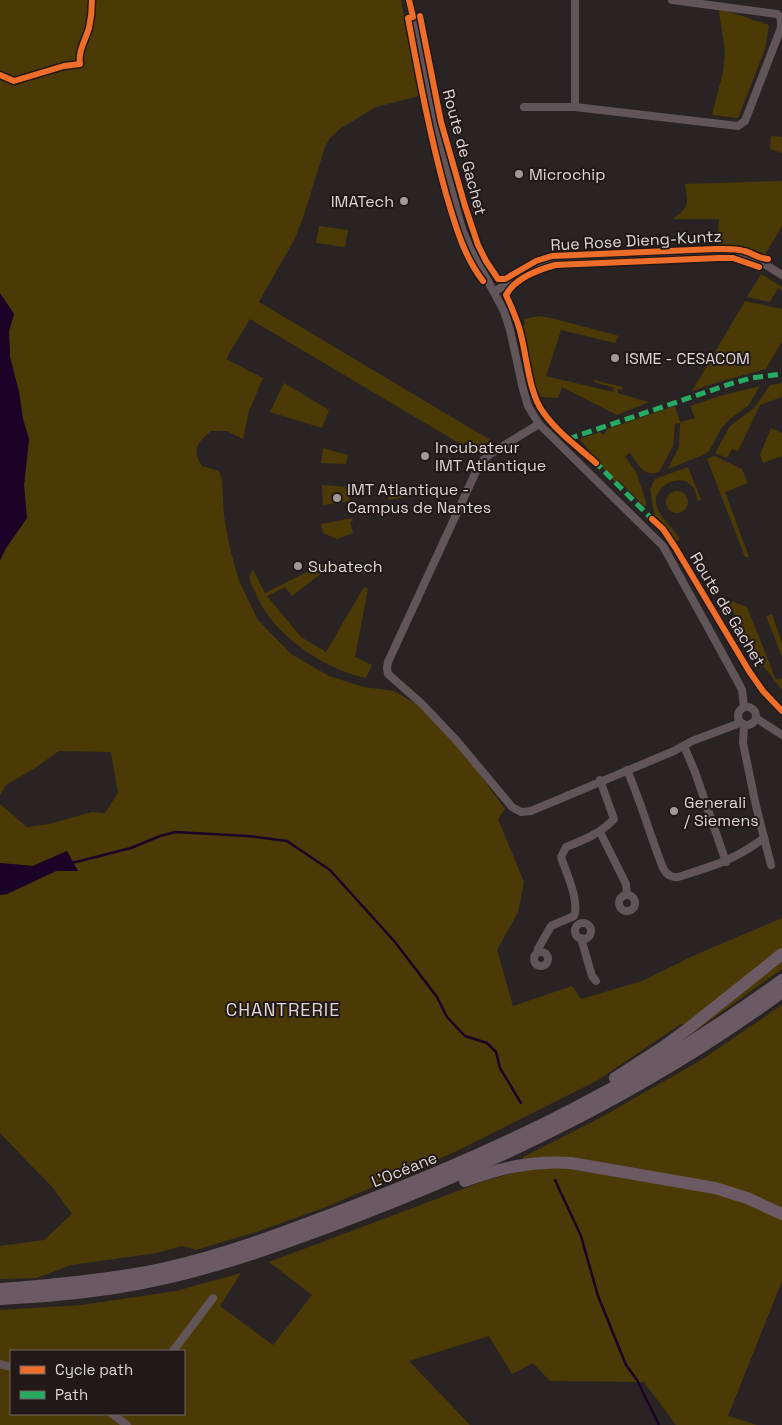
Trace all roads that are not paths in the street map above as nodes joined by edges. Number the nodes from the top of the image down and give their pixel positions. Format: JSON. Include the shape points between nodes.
{"nodes":[{"id":1,"x":409,"y":0,"type":"edge"},
{"id":2,"x":575,"y":0,"type":"edge"},
{"id":3,"x":672,"y":0,"type":"edge"},
{"id":4,"x":781,"y":18,"type":"edge"},
{"id":5,"x":575,"y":107,"type":"junction"},
{"id":6,"x":524,"y":108,"type":"dead end"},
{"id":7,"x":782,"y":274,"type":"edge"},
{"id":8,"x":494,"y":292,"type":"junction"},
{"id":9,"x":539,"y":424,"type":"junction"},
{"id":10,"x":744,"y":707,"type":"junction"},
{"id":11,"x":756,"y":718,"type":"junction"},
{"id":12,"x":742,"y":724,"type":"junction"},
{"id":13,"x":782,"y":735,"type":"edge"},
{"id":14,"x":684,"y":746,"type":"junction"},
{"id":15,"x":627,"y":770,"type":"junction"},
{"id":16,"x":600,"y":780,"type":"junction"},
{"id":17,"x":600,"y":832,"type":"junction"},
{"id":18,"x":764,"y":838,"type":"junction"},
{"id":19,"x":726,"y":862,"type":"junction"},
{"id":20,"x":771,"y":865,"type":"dead end"},
{"id":21,"x":627,"y":895,"type":"dead end"},
{"id":22,"x":574,"y":916,"type":"junction"},
{"id":23,"x":580,"y":924,"type":"junction"},
{"id":24,"x":581,"y":938,"type":"junction"},
{"id":25,"x":538,"y":952,"type":"dead end"},
{"id":26,"x":782,"y":954,"type":"edge"},
{"id":27,"x":782,"y":980,"type":"edge"},
{"id":28,"x":596,"y":981,"type":"dead end"},
{"id":29,"x":782,"y":992,"type":"edge"},
{"id":30,"x":583,"y":1104,"type":"junction"},
{"id":31,"x":425,"y":1189,"type":"junction"},
{"id":32,"x":782,"y":1204,"type":"edge"},
{"id":33,"x":782,"y":1214,"type":"edge"},
{"id":34,"x":0,"y":1289,"type":"edge"},
{"id":35,"x":212,"y":1298,"type":"dead end"},
{"id":36,"x":0,"y":1299,"type":"edge"},
{"id":37,"x":174,"y":1350,"type":"edge"}],
"edges":[{"from":1,"to":8,"type":"street","name":"Route de Gachet","via":[[433,122],[462,230]]},
{"from":2,"to":5,"type":"street"},
{"from":3,"to":4,"type":"street","via":[[777,14]]},
{"from":4,"to":5,"type":"street","via":[[781,28],[742,125]]},
{"from":5,"to":6,"type":"street"},
{"from":7,"to":8,"type":"street","name":"Rue Rose Dieng-Kuntz","via":[[761,262],[734,253],[559,259],[532,267]]},
{"from":8,"to":9,"type":"street","name":"Route de Gachet","via":[[507,319],[528,406]]},
{"from":9,"to":10,"type":"street","name":"Route de Gachet","via":[[662,546],[738,682]]},
{"from":9,"to":16,"type":"street","via":[[480,463],[387,665],[388,674],[457,741],[514,809],[526,812]]},
{"from":10,"to":11,"type":"street","via":[[753,710]]},
{"from":10,"to":12,"type":"street","via":[[738,715]]},
{"from":11,"to":12,"type":"street","via":[[751,724]]},
{"from":11,"to":13,"type":"street"},
{"from":12,"to":14,"type":"street"},
{"from":12,"to":18,"type":"street","via":[[743,743]]},
{"from":14,"to":15,"type":"street"},
{"from":14,"to":19,"type":"street"},
{"from":15,"to":16,"type":"street"},
{"from":15,"to":19,"type":"street","via":[[665,872],[671,877],[678,877]]},
{"from":16,"to":17,"type":"street","via":[[614,819]]},
{"from":17,"to":21,"type":"street","via":[[626,884]]},
{"from":17,"to":22,"type":"street","via":[[566,847],[561,857],[576,903]]},
{"from":18,"to":19,"type":"street"},
{"from":18,"to":20,"type":"street"},
{"from":22,"to":23,"type":"street"},
{"from":22,"to":25,"type":"street","via":[[551,926]]},
{"from":23,"to":24,"type":"street","via":[[576,932]]},
{"from":23,"to":24,"type":"street","via":[[587,924],[591,930],[588,937]]},
{"from":24,"to":28,"type":"street"},
{"from":26,"to":30,"type":"highway","via":[[663,1047],[593,1091]]},
{"from":27,"to":30,"type":"highway","name":"L’Océane","via":[[689,1043]]},
{"from":29,"to":31,"type":"highway","name":"L’Océane","via":[[625,1093],[517,1149]]},
{"from":30,"to":34,"type":"highway","name":"L’Océane","via":[[436,1174],[237,1248],[179,1265],[122,1276]]},
{"from":31,"to":33,"type":"highway","via":[[442,1190],[517,1165],[571,1163],[715,1188]]},
{"from":31,"to":36,"type":"highway","name":"L’Océane","via":[[269,1248],[203,1269],[113,1288]]},
{"from":32,"to":33,"type":"street"},
{"from":35,"to":37,"type":"street"}]}
